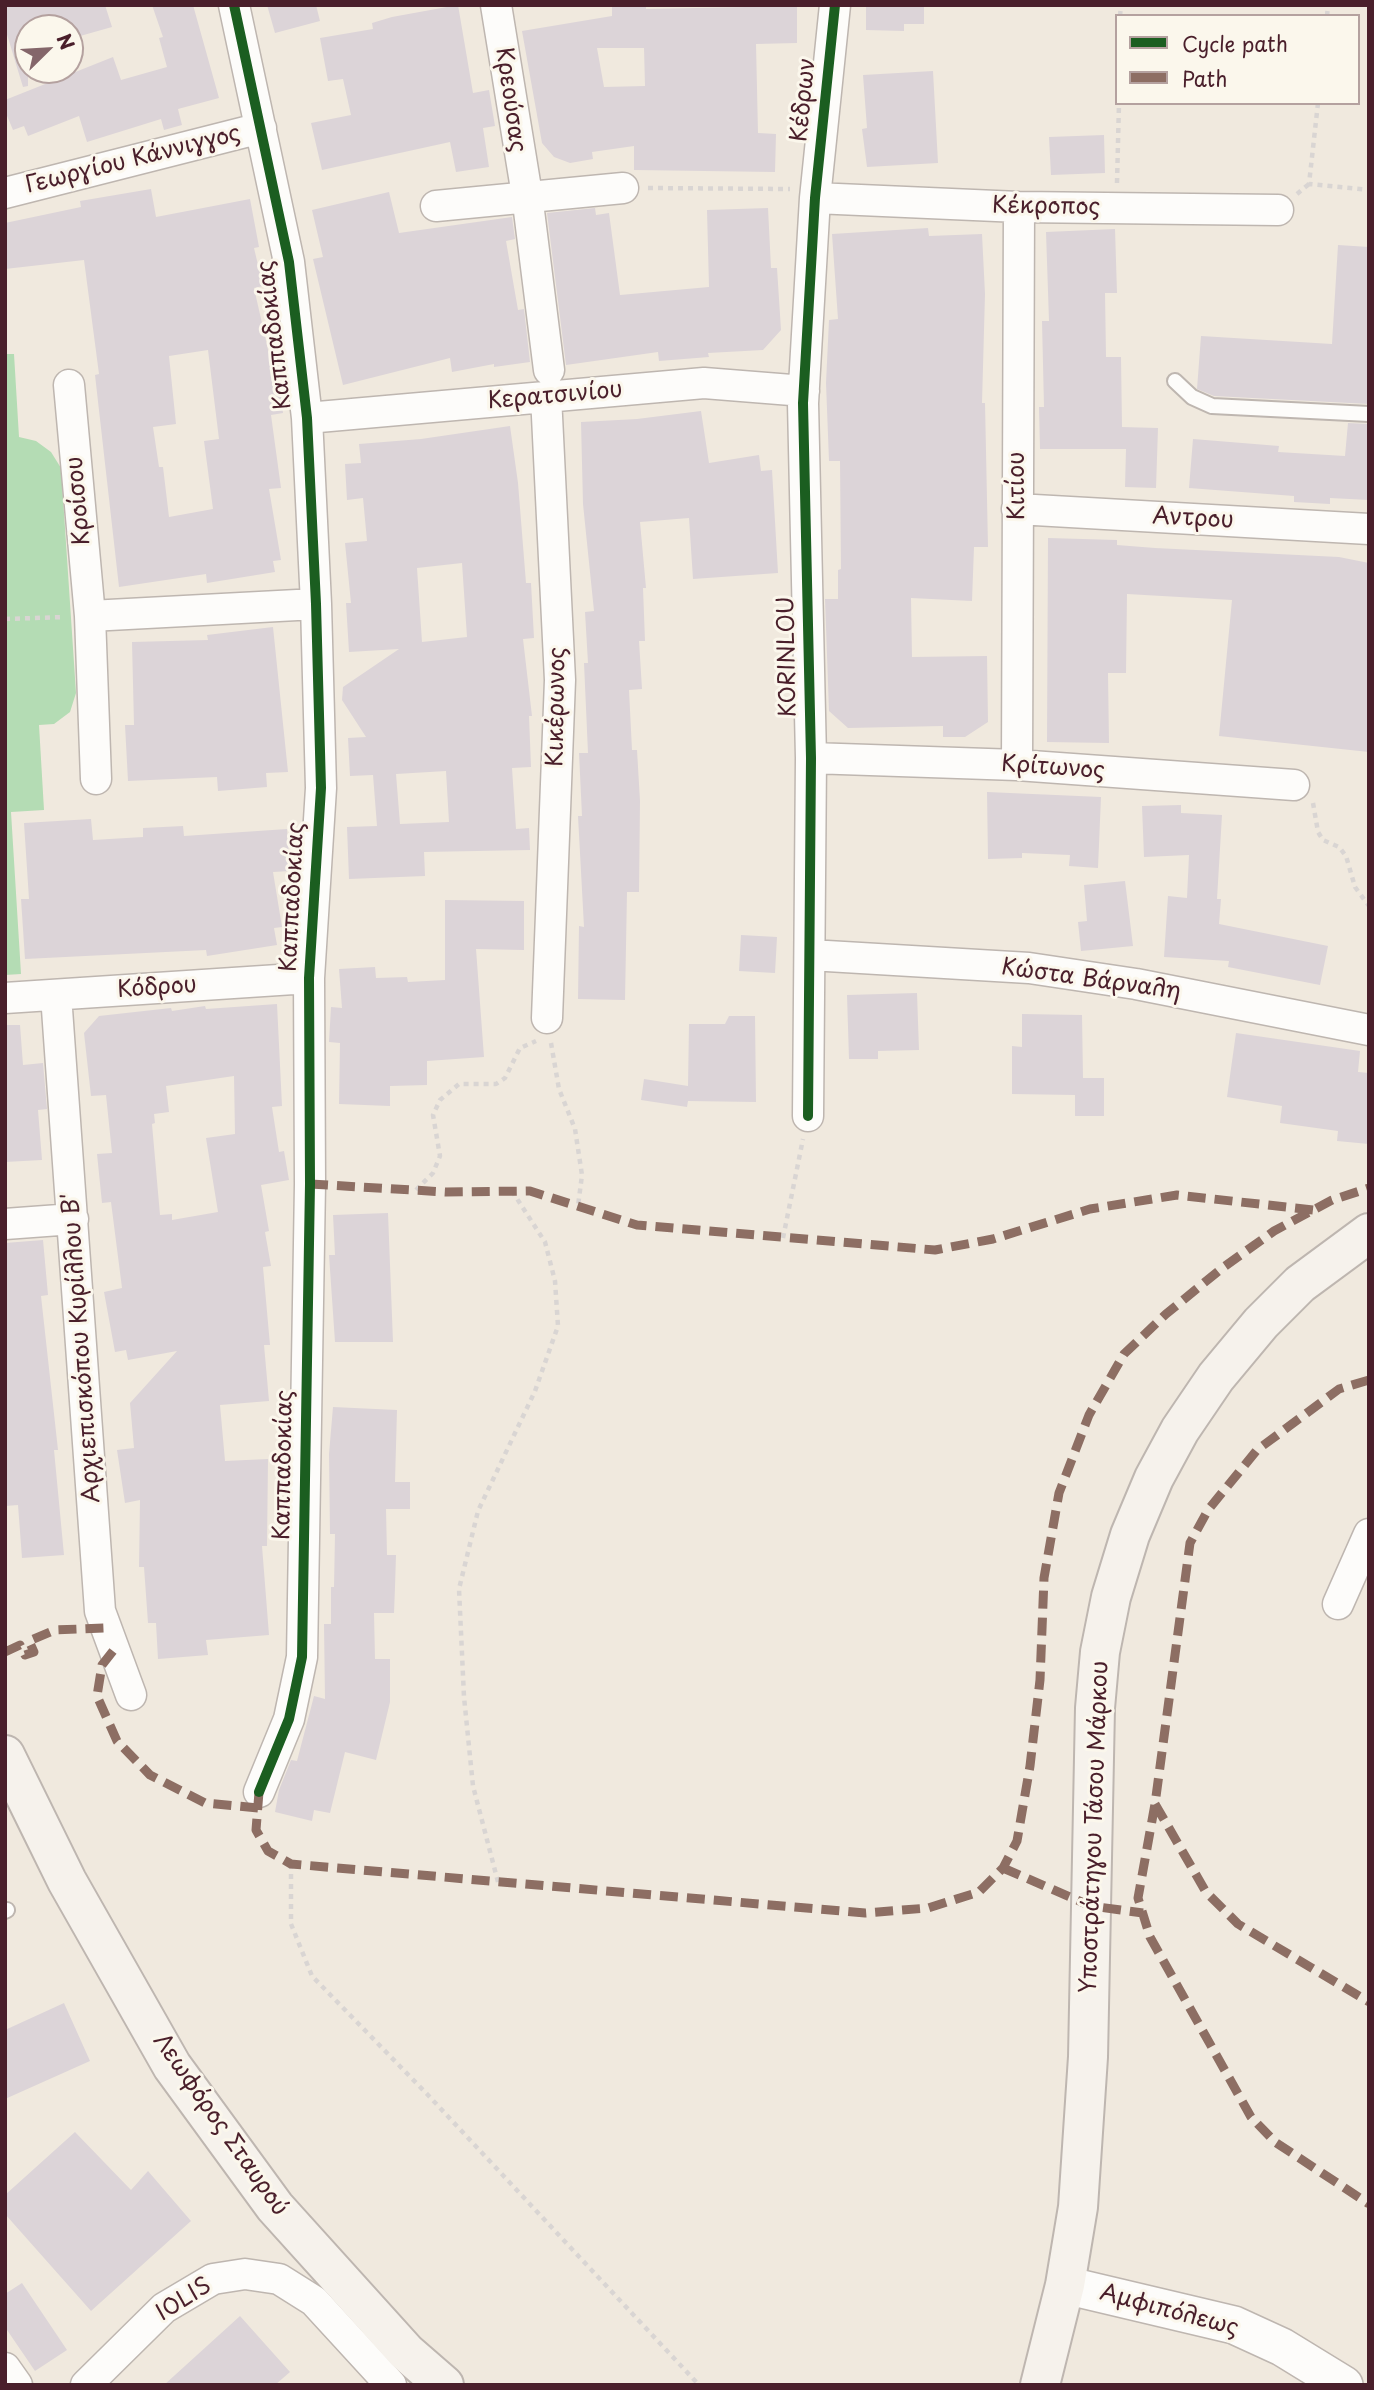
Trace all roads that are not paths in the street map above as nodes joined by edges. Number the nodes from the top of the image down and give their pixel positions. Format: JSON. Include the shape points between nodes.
{"nodes":[{"id":1,"x":234,"y":5,"type":"edge"},
{"id":2,"x":496,"y":5,"type":"edge"},
{"id":3,"x":835,"y":5,"type":"edge"},
{"id":4,"x":261,"y":128,"type":"junction"},
{"id":5,"x":623,"y":188,"type":"road end"},
{"id":6,"x":5,"y":193,"type":"edge"},
{"id":7,"x":815,"y":194,"type":"junction"},
{"id":8,"x":527,"y":195,"type":"junction"},
{"id":9,"x":436,"y":206,"type":"dead end"},
{"id":10,"x":1019,"y":208,"type":"junction"},
{"id":11,"x":1278,"y":210,"type":"dead end"},
{"id":12,"x":1175,"y":381,"type":"dead end"},
{"id":13,"x":548,"y":383,"type":"junction"},
{"id":14,"x":69,"y":385,"type":"dead end"},
{"id":15,"x":804,"y":391,"type":"junction"},
{"id":16,"x":1369,"y":414,"type":"edge"},
{"id":17,"x":307,"y":418,"type":"junction"},
{"id":18,"x":1017,"y":509,"type":"junction"},
{"id":19,"x":1369,"y":529,"type":"edge"},
{"id":20,"x":317,"y":604,"type":"junction"},
{"id":21,"x":90,"y":616,"type":"junction"},
{"id":22,"x":811,"y":758,"type":"junction"},
{"id":23,"x":1017,"y":765,"type":"junction"},
{"id":24,"x":96,"y":779,"type":"dead end"},
{"id":25,"x":1294,"y":785,"type":"road end"},
{"id":26,"x":810,"y":955,"type":"junction"},
{"id":27,"x":309,"y":978,"type":"junction"},
{"id":28,"x":56,"y":995,"type":"junction"},
{"id":29,"x":5,"y":998,"type":"edge"},
{"id":30,"x":547,"y":1018,"type":"road end"},
{"id":31,"x":1369,"y":1030,"type":"edge"},
{"id":32,"x":808,"y":1116,"type":"road end"},
{"id":33,"x":73,"y":1219,"type":"junction"},
{"id":34,"x":5,"y":1224,"type":"edge"},
{"id":35,"x":1369,"y":1233,"type":"edge"},
{"id":36,"x":1369,"y":1534,"type":"edge"},
{"id":37,"x":1338,"y":1604,"type":"dead end"},
{"id":38,"x":131,"y":1695,"type":"dead end"},
{"id":39,"x":5,"y":1755,"type":"edge"},
{"id":40,"x":259,"y":1792,"type":"dead end"},
{"id":41,"x":1065,"y":2286,"type":"junction"},
{"id":42,"x":5,"y":2368,"type":"edge"},
{"id":43,"x":17,"y":2385,"type":"edge"},
{"id":44,"x":86,"y":2385,"type":"edge"},
{"id":45,"x":391,"y":2385,"type":"edge"},
{"id":46,"x":444,"y":2385,"type":"edge"},
{"id":47,"x":1040,"y":2385,"type":"edge"},
{"id":48,"x":1344,"y":2385,"type":"edge"}],
"edges":[{"from":1,"to":4,"type":"street","name":"Καππαδοκίας"},
{"from":2,"to":8,"type":"street","name":"Κρεούσας"},
{"from":3,"to":7,"type":"street","name":"Κέδρων"},
{"from":4,"to":6,"type":"street","name":"Γεωργίου Κάννιγγος"},
{"from":4,"to":17,"type":"street","name":"Καππαδοκίας","via":[[289,262]]},
{"from":5,"to":8,"type":"street"},
{"from":7,"to":10,"type":"street","name":"Κέκροπος"},
{"from":7,"to":15,"type":"street","name":"KORINLOU"},
{"from":8,"to":9,"type":"street"},
{"from":8,"to":13,"type":"street","name":"Κρεούσας"},
{"from":10,"to":11,"type":"street","name":"Κέκροπος"},
{"from":10,"to":18,"type":"street","name":"Κιτίου"},
{"from":12,"to":16,"type":"lane","via":[[1192,397],[1212,406]]},
{"from":13,"to":15,"type":"street","name":"Κερατσινίου","via":[[704,383]]},
{"from":13,"to":17,"type":"street","name":"Κερατσινίου"},
{"from":13,"to":30,"type":"street","name":"Κικέρωνος","via":[[560,680]]},
{"from":14,"to":21,"type":"street","name":"Κροίσου"},
{"from":15,"to":22,"type":"street","name":"KORINLOU"},
{"from":17,"to":20,"type":"street","name":"Καππαδοκίας"},
{"from":18,"to":19,"type":"street","name":"Αντρου"},
{"from":18,"to":23,"type":"street","name":"Κιτίου"},
{"from":20,"to":21,"type":"street"},
{"from":20,"to":27,"type":"street","name":"Καππαδοκίας","via":[[320,788]]},
{"from":21,"to":24,"type":"street","name":"Κροίσου"},
{"from":22,"to":23,"type":"street","name":"Κρίτωνος"},
{"from":22,"to":26,"type":"street","name":"KORINLOU"},
{"from":23,"to":25,"type":"street","name":"Κρίτωνος"},
{"from":26,"to":31,"type":"street","name":"Κώστα Βάρναλη","via":[[1029,968]]},
{"from":26,"to":32,"type":"street","name":"KORINLOU"},
{"from":27,"to":28,"type":"street","name":"Κόδρου"},
{"from":27,"to":40,"type":"street","name":"Καππαδοκίας","via":[[302,1657],[289,1719]]},
{"from":28,"to":29,"type":"street","name":"Κόδρου"},
{"from":28,"to":33,"type":"street","name":"Αρχιεπισκόπου Κυρίλλου Β'"},
{"from":33,"to":34,"type":"street"},
{"from":33,"to":38,"type":"street","name":"Αρχιεπισκόπου Κυρίλλου Β'","via":[[100,1611]]},
{"from":35,"to":41,"type":"main road","name":"Υποστράτηγου Τάσου Μάρκου","via":[[1300,1284],[1216,1377],[1154,1478],[1111,1597],[1095,1708],[1088,2056],[1078,2207]]},
{"from":36,"to":37,"type":"street"},
{"from":39,"to":46,"type":"main road","name":"Λεωφόρος Σταυρού","via":[[67,1881],[172,2066],[275,2207],[406,2352]]},
{"from":41,"to":47,"type":"main road","name":"Υποστράτηγου Τάσου Μάρκου"},
{"from":41,"to":48,"type":"street","name":"Αμφιπόλεως","via":[[1234,2325],[1282,2347]]},
{"from":42,"to":43,"type":"street"},
{"from":44,"to":45,"type":"street","name":"IOLIS","via":[[164,2308],[213,2280],[245,2274],[279,2279],[314,2301]]}]}
